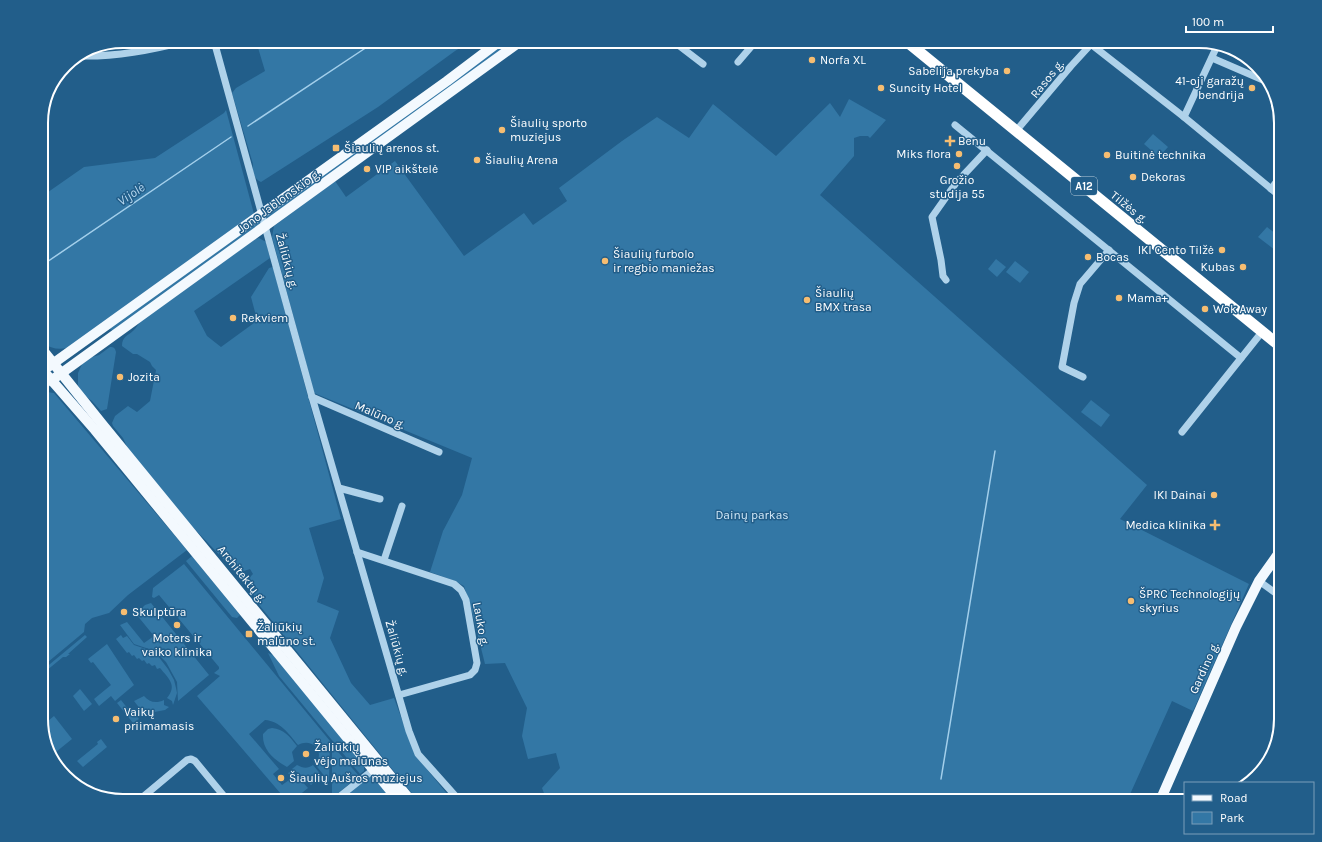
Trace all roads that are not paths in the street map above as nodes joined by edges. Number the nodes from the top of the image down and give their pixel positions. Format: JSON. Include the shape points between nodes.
{"nodes":[{"id":1,"x":160,"y":48,"type":"edge"},
{"id":2,"x":216,"y":48,"type":"edge"},
{"id":3,"x":491,"y":48,"type":"edge"},
{"id":4,"x":511,"y":48,"type":"edge"},
{"id":5,"x":682,"y":48,"type":"edge"},
{"id":6,"x":750,"y":48,"type":"edge"},
{"id":7,"x":915,"y":48,"type":"edge"},
{"id":8,"x":1088,"y":48,"type":"edge"},
{"id":9,"x":1099,"y":48,"type":"edge"},
{"id":10,"x":1215,"y":50,"type":"edge"},
{"id":11,"x":90,"y":56,"type":"edge"},
{"id":12,"x":1212,"y":58,"type":"junction"},
{"id":13,"x":738,"y":62,"type":"dead end"},
{"id":14,"x":703,"y":64,"type":"dead end"},
{"id":15,"x":1259,"y":78,"type":"edge"},
{"id":16,"x":1184,"y":117,"type":"junction"},
{"id":17,"x":956,"y":125,"type":"dead end"},
{"id":18,"x":1016,"y":131,"type":"junction"},
{"id":19,"x":987,"y":150,"type":"junction"},
{"id":20,"x":1274,"y":185,"type":"edge"},
{"id":21,"x":1271,"y":189,"type":"junction"},
{"id":22,"x":1274,"y":192,"type":"edge"},
{"id":23,"x":262,"y":213,"type":"junction"},
{"id":24,"x":266,"y":226,"type":"junction"},
{"id":25,"x":1109,"y":250,"type":"junction"},
{"id":26,"x":946,"y":280,"type":"dead end"},
{"id":27,"x":1262,"y":332,"type":"junction"},
{"id":28,"x":1274,"y":338,"type":"edge"},
{"id":29,"x":48,"y":356,"type":"edge"},
{"id":30,"x":1241,"y":358,"type":"junction"},
{"id":31,"x":54,"y":363,"type":"junction"},
{"id":32,"x":48,"y":366,"type":"edge"},
{"id":33,"x":61,"y":373,"type":"junction"},
{"id":34,"x":48,"y":376,"type":"edge"},
{"id":35,"x":1083,"y":377,"type":"dead end"},
{"id":36,"x":52,"y":380,"type":"junction"},
{"id":37,"x":48,"y":383,"type":"edge"},
{"id":38,"x":312,"y":397,"type":"junction"},
{"id":39,"x":98,"y":427,"type":"junction"},
{"id":40,"x":1182,"y":432,"type":"dead end"},
{"id":41,"x":439,"y":452,"type":"dead end"},
{"id":42,"x":339,"y":488,"type":"junction"},
{"id":43,"x":380,"y":499,"type":"dead end"},
{"id":44,"x":402,"y":506,"type":"dead end"},
{"id":45,"x":357,"y":552,"type":"junction"},
{"id":46,"x":384,"y":560,"type":"junction"},
{"id":47,"x":1274,"y":560,"type":"edge"},
{"id":48,"x":1259,"y":581,"type":"junction"},
{"id":49,"x":1274,"y":592,"type":"edge"},
{"id":50,"x":399,"y":695,"type":"junction"},
{"id":51,"x":324,"y":702,"type":"junction"},
{"id":52,"x":373,"y":770,"type":"junction"},
{"id":53,"x":146,"y":794,"type":"edge"},
{"id":54,"x":222,"y":794,"type":"edge"},
{"id":55,"x":343,"y":794,"type":"edge"},
{"id":56,"x":393,"y":794,"type":"edge"},
{"id":57,"x":405,"y":794,"type":"edge"},
{"id":58,"x":454,"y":794,"type":"edge"},
{"id":59,"x":1163,"y":794,"type":"edge"}],
"edges":[{"from":1,"to":11,"type":"street"},
{"from":2,"to":23,"type":"street","name":"Žaliūkių g."},
{"from":3,"to":23,"type":"main road","name":"Jono Jablonskio g."},
{"from":4,"to":24,"type":"main road","name":"Jono Jablonskio g."},
{"from":5,"to":14,"type":"street"},
{"from":6,"to":13,"type":"street"},
{"from":7,"to":18,"type":"highway","name":"Tilžės g.","number":"A12"},
{"from":8,"to":18,"type":"street","name":"Rasos g."},
{"from":9,"to":16,"type":"street"},
{"from":10,"to":12,"type":"street"},
{"from":12,"to":15,"type":"street"},
{"from":12,"to":16,"type":"street"},
{"from":16,"to":21,"type":"street"},
{"from":17,"to":19,"type":"street"},
{"from":18,"to":27,"type":"highway","name":"Tilžės g.","number":"A12"},
{"from":19,"to":25,"type":"street"},
{"from":19,"to":26,"type":"street","via":[[956,183],[932,217],[943,276]]},
{"from":20,"to":21,"type":"street"},
{"from":21,"to":22,"type":"street"},
{"from":23,"to":24,"type":"street","name":"Žaliūkių g."},
{"from":23,"to":31,"type":"main road","name":"Jono Jablonskio g."},
{"from":24,"to":33,"type":"main road","name":"Jono Jablonskio g."},
{"from":24,"to":38,"type":"street","name":"Žaliūkių g."},
{"from":25,"to":30,"type":"street"},
{"from":25,"to":35,"type":"street","via":[[1080,284],[1074,303],[1062,367]]},
{"from":27,"to":28,"type":"highway","name":"Tilžės g.","number":"A12"},
{"from":27,"to":30,"type":"street"},
{"from":29,"to":31,"type":"main road","name":"Architektų g."},
{"from":30,"to":40,"type":"street"},
{"from":31,"to":32,"type":"main road","name":"Jono Jablonskio g."},
{"from":31,"to":33,"type":"main road","name":"Architektų g."},
{"from":33,"to":36,"type":"main road","name":"Jono Jablonskio g."},
{"from":33,"to":39,"type":"main road","name":"Architektų g."},
{"from":34,"to":36,"type":"main road","name":"Architektų g."},
{"from":36,"to":37,"type":"street"},
{"from":36,"to":39,"type":"main road","name":"Architektų g."},
{"from":38,"to":41,"type":"street","name":"Malūno g."},
{"from":38,"to":42,"type":"street","name":"Žaliūkių g."},
{"from":39,"to":51,"type":"main road","name":"Architektų g."},
{"from":42,"to":43,"type":"street"},
{"from":42,"to":45,"type":"street","name":"Žaliūkių g."},
{"from":44,"to":46,"type":"street"},
{"from":45,"to":46,"type":"street","name":"Lauko g."},
{"from":45,"to":50,"type":"street","name":"Žaliūkių g."},
{"from":46,"to":50,"type":"street","name":"Lauko g.","via":[[454,584],[461,590],[466,600],[477,663],[470,675]]},
{"from":47,"to":48,"type":"main road","name":"Gardino g."},
{"from":48,"to":49,"type":"street"},
{"from":48,"to":59,"type":"main road","name":"Gardino g.","via":[[1236,627]]},
{"from":50,"to":58,"type":"street","name":"Žaliūkių g.","via":[[418,754]]},
{"from":51,"to":52,"type":"main road","name":"Architektų g."},
{"from":51,"to":57,"type":"main road","name":"Architektų g."},
{"from":52,"to":55,"type":"street"},
{"from":52,"to":56,"type":"main road","name":"Architektų g."},
{"from":53,"to":54,"type":"street","via":[[190,759],[195,761]]}]}
